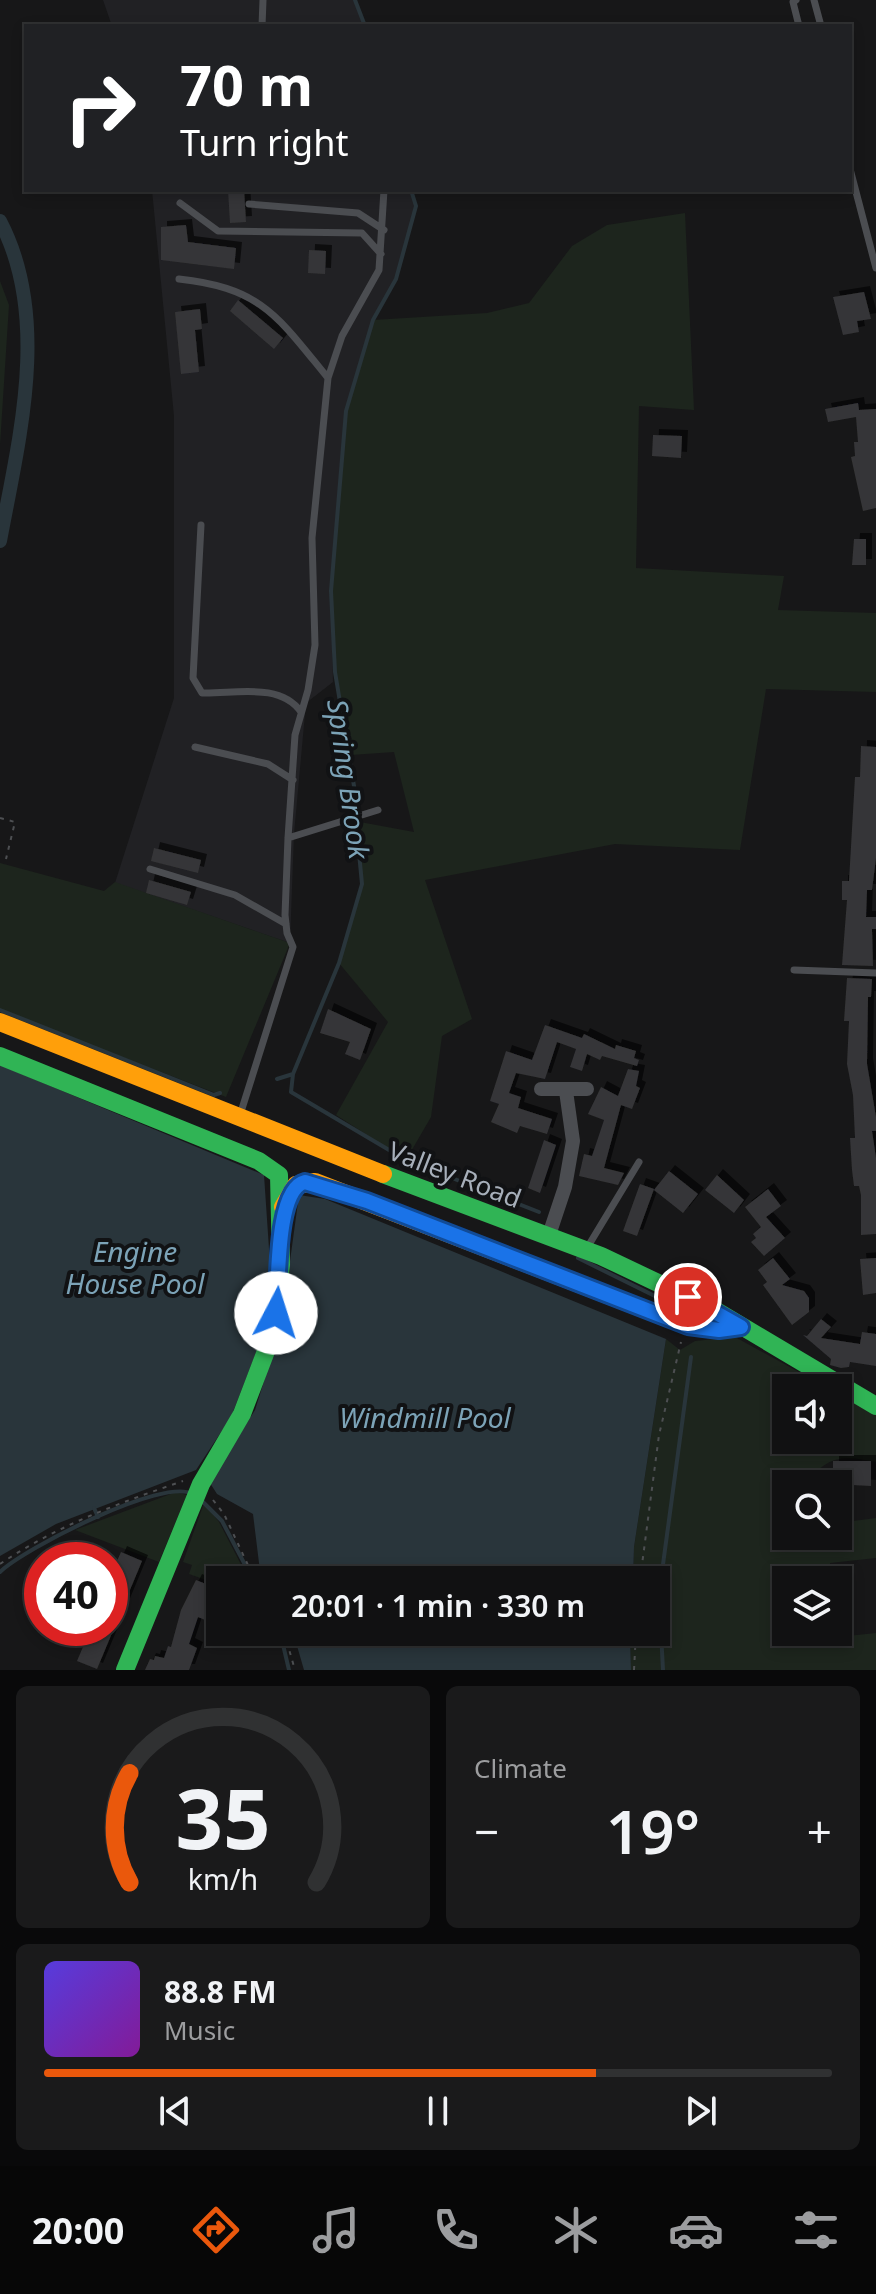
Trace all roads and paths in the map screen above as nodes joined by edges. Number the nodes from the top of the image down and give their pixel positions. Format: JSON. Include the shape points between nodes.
{"nodes":[{"id":1,"x":263,"y":0,"type":"edge"},
{"id":2,"x":796,"y":0,"type":"edge"},
{"id":3,"x":814,"y":0,"type":"edge"},
{"id":4,"x":262,"y":24,"type":"edge"},
{"id":5,"x":798,"y":24,"type":"edge"},
{"id":6,"x":820,"y":24,"type":"edge"},
{"id":7,"x":852,"y":177,"type":"edge"},
{"id":8,"x":384,"y":192,"type":"edge"},
{"id":9,"x":180,"y":203,"type":"dead end"},
{"id":10,"x":249,"y":204,"type":"dead end"},
{"id":11,"x":384,"y":230,"type":"junction"},
{"id":12,"x":381,"y":254,"type":"junction"},
{"id":13,"x":876,"y":268,"type":"edge"},
{"id":14,"x":179,"y":279,"type":"dead end"},
{"id":15,"x":328,"y":378,"type":"junction"},
{"id":16,"x":201,"y":525,"type":"dead end"},
{"id":17,"x":301,"y":712,"type":"junction"},
{"id":18,"x":195,"y":747,"type":"dead end"},
{"id":19,"x":293,"y":780,"type":"junction"},
{"id":20,"x":378,"y":810,"type":"dead end"},
{"id":21,"x":0,"y":818,"type":"edge"},
{"id":22,"x":288,"y":838,"type":"junction"},
{"id":23,"x":6,"y":859,"type":"dead end"},
{"id":24,"x":150,"y":869,"type":"dead end"},
{"id":25,"x":286,"y":924,"type":"junction"},
{"id":26,"x":794,"y":970,"type":"dead end"},
{"id":27,"x":876,"y":973,"type":"edge"},
{"id":28,"x":0,"y":1022,"type":"edge"},
{"id":29,"x":0,"y":1056,"type":"edge"},
{"id":30,"x":541,"y":1089,"type":"dead end"},
{"id":31,"x":587,"y":1089,"type":"dead end"},
{"id":32,"x":566,"y":1091,"type":"junction"},
{"id":33,"x":239,"y":1117,"type":"junction"},
{"id":34,"x":639,"y":1162,"type":"dead end"},
{"id":35,"x":283,"y":1207,"type":"junction"},
{"id":36,"x":549,"y":1235,"type":"junction"},
{"id":37,"x":586,"y":1250,"type":"junction"},
{"id":38,"x":688,"y":1326,"type":"junction"},
{"id":39,"x":741,"y":1327,"type":"junction"},
{"id":40,"x":876,"y":1406,"type":"edge"},
{"id":41,"x":201,"y":1484,"type":"junction"},
{"id":42,"x":0,"y":1564,"type":"edge"},
{"id":43,"x":248,"y":1566,"type":"edge"},
{"id":44,"x":642,"y":1566,"type":"edge"},
{"id":45,"x":288,"y":1646,"type":"edge"},
{"id":46,"x":635,"y":1646,"type":"edge"},
{"id":47,"x":125,"y":1670,"type":"edge"},
{"id":48,"x":295,"y":1670,"type":"edge"},
{"id":49,"x":634,"y":1670,"type":"edge"}],
"edges":[{"from":1,"to":4,"type":"lane"},
{"from":2,"to":5,"type":"lane"},
{"from":3,"to":6,"type":"lane"},
{"from":7,"to":13,"type":"lane"},
{"from":8,"to":11,"type":"lane"},
{"from":9,"to":12,"type":"lane","via":[[218,231],[362,233]]},
{"from":10,"to":11,"type":"lane","via":[[358,213]]},
{"from":11,"to":12,"type":"lane"},
{"from":12,"to":15,"type":"lane","via":[[379,270],[342,336]]},
{"from":14,"to":15,"type":"lane","via":[[218,283],[244,293],[285,326]]},
{"from":15,"to":17,"type":"lane","via":[[312,538],[315,645]]},
{"from":16,"to":17,"type":"lane","via":[[193,678],[202,693],[269,691],[293,699]]},
{"from":17,"to":19,"type":"lane"},
{"from":18,"to":19,"type":"lane","via":[[268,764]]},
{"from":19,"to":22,"type":"lane"},
{"from":20,"to":22,"type":"lane"},
{"from":21,"to":23,"type":"path","via":[[15,822]]},
{"from":22,"to":25,"type":"lane"},
{"from":24,"to":25,"type":"lane","via":[[235,895]]},
{"from":25,"to":33,"type":"lane","via":[[293,947],[290,960]]},
{"from":26,"to":27,"type":"lane"},
{"from":28,"to":33,"type":"street","name":"Valley Road"},
{"from":29,"to":35,"type":"street","via":[[259,1161],[279,1175]]},
{"from":30,"to":32,"type":"street"},
{"from":31,"to":32,"type":"street"},
{"from":32,"to":36,"type":"street","via":[[573,1141]]},
{"from":33,"to":36,"type":"street","name":"Valley Road"},
{"from":34,"to":37,"type":"lane"},
{"from":35,"to":38,"type":"street","via":[[296,1185],[315,1182]]},
{"from":35,"to":41,"type":"street","via":[[271,1338],[242,1414]]},
{"from":36,"to":37,"type":"street","name":"Valley Road"},
{"from":37,"to":39,"type":"street","name":"Valley Road"},
{"from":38,"to":39,"type":"street"},
{"from":38,"to":44,"type":"path","via":[[659,1435]]},
{"from":39,"to":40,"type":"street","name":"Valley Road"},
{"from":41,"to":42,"type":"path","via":[[182,1481],[99,1512],[32,1542]]},
{"from":41,"to":43,"type":"path","via":[[224,1514]]},
{"from":41,"to":47,"type":"street"},
{"from":45,"to":48,"type":"path"},
{"from":46,"to":49,"type":"path"}]}
